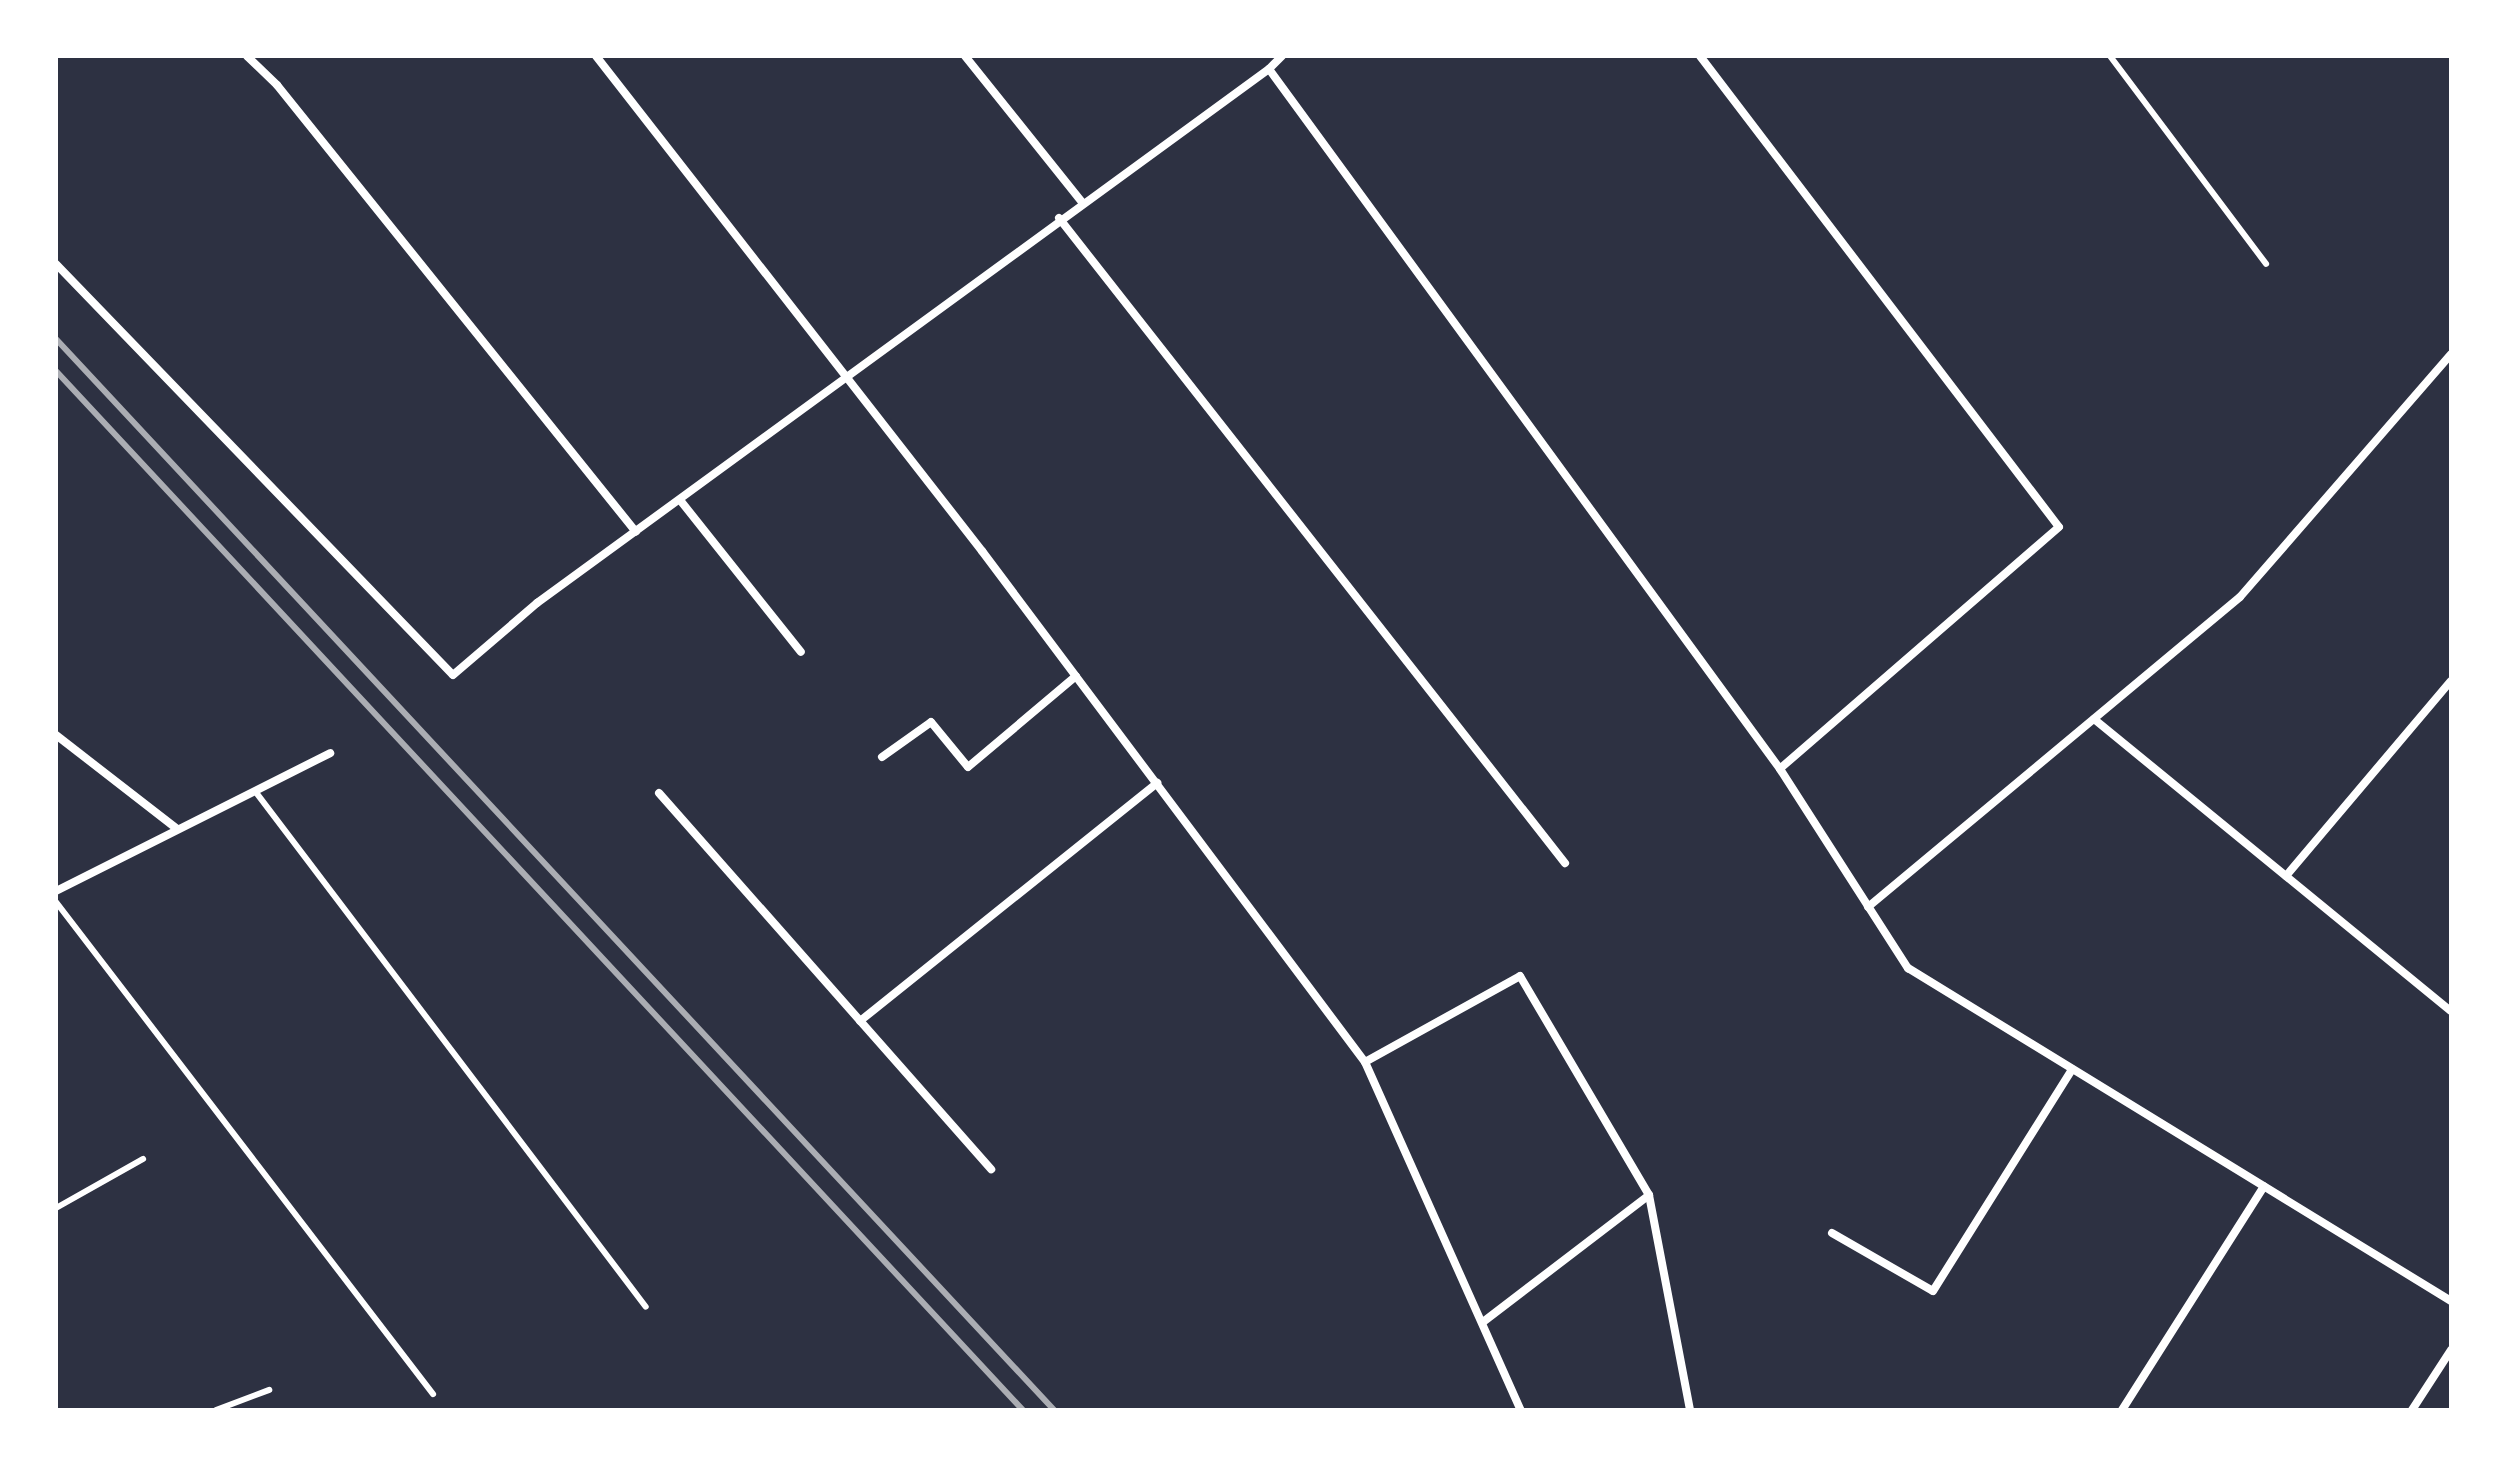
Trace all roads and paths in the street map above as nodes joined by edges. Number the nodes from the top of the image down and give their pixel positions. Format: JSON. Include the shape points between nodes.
{"nodes":[{"id":1,"x":247,"y":56,"type":"edge"},
{"id":2,"x":596,"y":56,"type":"edge"},
{"id":3,"x":965,"y":56,"type":"edge"},
{"id":4,"x":1282,"y":56,"type":"edge"},
{"id":5,"x":1700,"y":56,"type":"edge"},
{"id":6,"x":2110,"y":56,"type":"edge"},
{"id":7,"x":1269,"y":69,"type":"junction"},
{"id":8,"x":1081,"y":201,"type":"junction"},
{"id":9,"x":1059,"y":218,"type":"junction"},
{"id":10,"x":56,"y":264,"type":"edge"},
{"id":11,"x":2266,"y":264,"type":"dead end"},
{"id":12,"x":2451,"y":354,"type":"edge"},
{"id":13,"x":846,"y":380,"type":"junction"},
{"id":14,"x":680,"y":500,"type":"junction"},
{"id":15,"x":636,"y":532,"type":"junction"},
{"id":16,"x":801,"y":652,"type":"dead end"},
{"id":17,"x":1076,"y":676,"type":"junction"},
{"id":18,"x":2451,"y":681,"type":"edge"},
{"id":19,"x":2094,"y":719,"type":"junction"},
{"id":20,"x":56,"y":735,"type":"edge"},
{"id":21,"x":330,"y":753,"type":"dead end"},
{"id":22,"x":882,"y":757,"type":"dead end"},
{"id":23,"x":1780,"y":769,"type":"junction"},
{"id":24,"x":1157,"y":783,"type":"junction"},
{"id":25,"x":255,"y":791,"type":"junction"},
{"id":26,"x":659,"y":793,"type":"dead end"},
{"id":27,"x":177,"y":829,"type":"junction"},
{"id":28,"x":1565,"y":863,"type":"dead end"},
{"id":29,"x":2286,"y":876,"type":"junction"},
{"id":30,"x":56,"y":891,"type":"edge"},
{"id":31,"x":56,"y":902,"type":"edge"},
{"id":32,"x":1868,"y":907,"type":"junction"},
{"id":33,"x":2451,"y":1011,"type":"edge"},
{"id":34,"x":860,"y":1021,"type":"junction"},
{"id":35,"x":1365,"y":1062,"type":"junction"},
{"id":36,"x":2072,"y":1069,"type":"junction"},
{"id":37,"x":143,"y":1159,"type":"dead end"},
{"id":38,"x":991,"y":1169,"type":"dead end"},
{"id":39,"x":2264,"y":1186,"type":"junction"},
{"id":40,"x":1649,"y":1195,"type":"junction"},
{"id":41,"x":56,"y":1208,"type":"edge"},
{"id":42,"x":1832,"y":1233,"type":"dead end"},
{"id":43,"x":2451,"y":1301,"type":"edge"},
{"id":44,"x":646,"y":1307,"type":"dead end"},
{"id":45,"x":1483,"y":1322,"type":"junction"},
{"id":46,"x":2451,"y":1350,"type":"edge"},
{"id":47,"x":269,"y":1390,"type":"dead end"},
{"id":48,"x":433,"y":1394,"type":"dead end"},
{"id":49,"x":216,"y":1410,"type":"edge"},
{"id":50,"x":1521,"y":1410,"type":"edge"},
{"id":51,"x":1690,"y":1410,"type":"edge"},
{"id":52,"x":2122,"y":1410,"type":"edge"},
{"id":53,"x":2412,"y":1410,"type":"edge"}],
"edges":[{"from":1,"to":15,"type":"street","via":[[277,85]]},
{"from":2,"to":13,"type":"street"},
{"from":3,"to":8,"type":"street"},
{"from":4,"to":7,"type":"street"},
{"from":5,"to":23,"type":"street","via":[[2059,527]]},
{"from":6,"to":11,"type":"lane"},
{"from":7,"to":8,"type":"street"},
{"from":7,"to":23,"type":"street"},
{"from":8,"to":9,"type":"street"},
{"from":9,"to":13,"type":"street"},
{"from":9,"to":28,"type":"street"},
{"from":10,"to":15,"type":"street","via":[[453,675]]},
{"from":12,"to":19,"type":"street","via":[[2240,597]]},
{"from":13,"to":14,"type":"street"},
{"from":13,"to":17,"type":"street"},
{"from":14,"to":15,"type":"street"},
{"from":14,"to":16,"type":"street"},
{"from":17,"to":22,"type":"street","via":[[968,767],[931,722]]},
{"from":17,"to":24,"type":"street"},
{"from":18,"to":29,"type":"street"},
{"from":19,"to":29,"type":"street"},
{"from":19,"to":32,"type":"street"},
{"from":20,"to":27,"type":"street"},
{"from":21,"to":25,"type":"street"},
{"from":23,"to":32,"type":"street"},
{"from":24,"to":34,"type":"street"},
{"from":24,"to":35,"type":"street"},
{"from":25,"to":27,"type":"street"},
{"from":25,"to":44,"type":"lane"},
{"from":26,"to":34,"type":"street"},
{"from":27,"to":30,"type":"street"},
{"from":29,"to":33,"type":"street"},
{"from":31,"to":48,"type":"lane"},
{"from":32,"to":36,"type":"street","via":[[1908,968]]},
{"from":34,"to":38,"type":"street"},
{"from":35,"to":40,"type":"street","via":[[1520,976]]},
{"from":35,"to":45,"type":"street"},
{"from":36,"to":39,"type":"street"},
{"from":36,"to":42,"type":"street","via":[[1933,1291]]},
{"from":37,"to":41,"type":"lane"},
{"from":39,"to":43,"type":"street"},
{"from":39,"to":52,"type":"street"},
{"from":40,"to":45,"type":"street"},
{"from":40,"to":51,"type":"street"},
{"from":45,"to":50,"type":"street"},
{"from":46,"to":53,"type":"street"},
{"from":47,"to":49,"type":"lane"}]}
